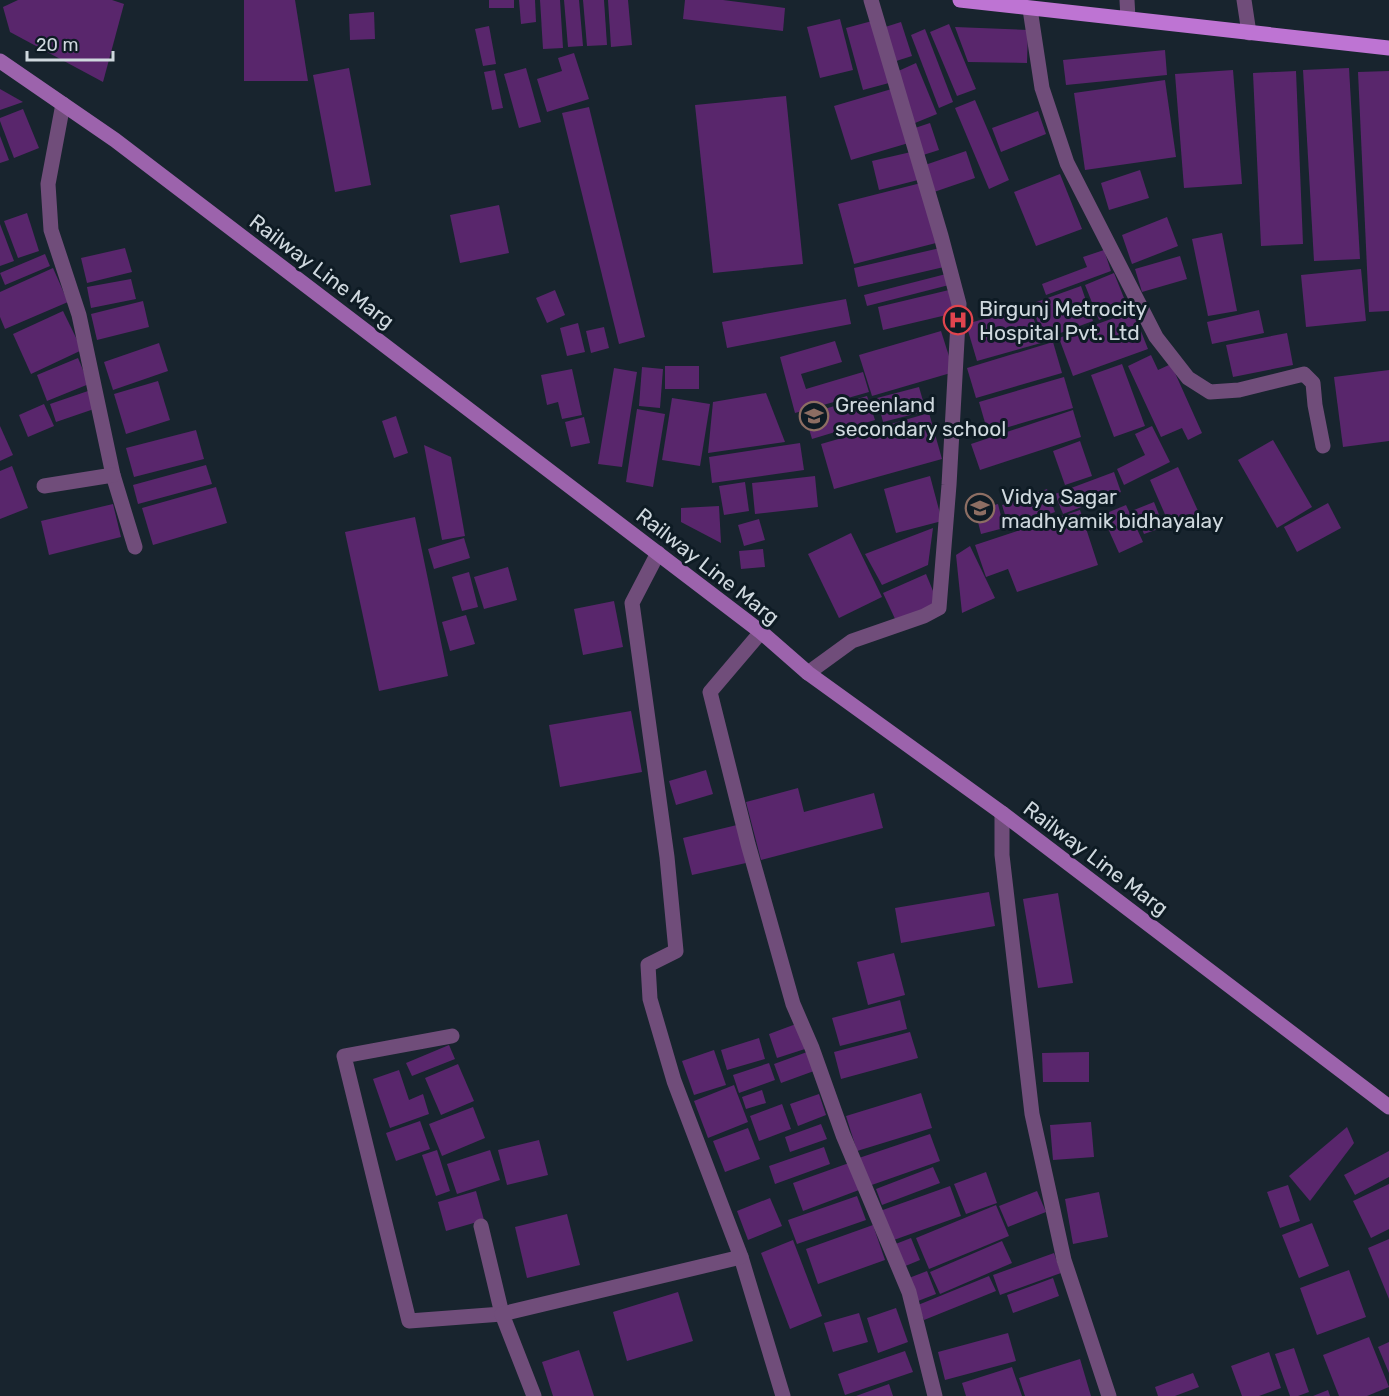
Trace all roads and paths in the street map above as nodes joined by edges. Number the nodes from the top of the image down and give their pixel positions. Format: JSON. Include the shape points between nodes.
{"nodes":[{"id":1,"x":871,"y":0,"type":"edge"},
{"id":2,"x":960,"y":0,"type":"edge"},
{"id":3,"x":1127,"y":0,"type":"edge"},
{"id":4,"x":1244,"y":0,"type":"edge"},
{"id":5,"x":1030,"y":9,"type":"junction"},
{"id":6,"x":1128,"y":18,"type":"junction"},
{"id":7,"x":1249,"y":33,"type":"junction"},
{"id":8,"x":1389,"y":48,"type":"edge"},
{"id":9,"x":0,"y":61,"type":"edge"},
{"id":10,"x":63,"y":105,"type":"junction"},
{"id":11,"x":1323,"y":446,"type":"dead end"},
{"id":12,"x":113,"y":475,"type":"junction"},
{"id":13,"x":44,"y":486,"type":"dead end"},
{"id":14,"x":135,"y":547,"type":"dead end"},
{"id":15,"x":658,"y":553,"type":"junction"},
{"id":16,"x":761,"y":632,"type":"junction"},
{"id":17,"x":808,"y":673,"type":"junction"},
{"id":18,"x":1002,"y":813,"type":"junction"},
{"id":19,"x":452,"y":1036,"type":"dead end"},
{"id":20,"x":1389,"y":1107,"type":"edge"},
{"id":21,"x":480,"y":1226,"type":"dead end"},
{"id":22,"x":741,"y":1257,"type":"junction"},
{"id":23,"x":502,"y":1314,"type":"junction"},
{"id":24,"x":534,"y":1396,"type":"edge"},
{"id":25,"x":783,"y":1396,"type":"edge"},
{"id":26,"x":935,"y":1396,"type":"edge"},
{"id":27,"x":1109,"y":1396,"type":"edge"}],
"edges":[{"from":1,"to":17,"type":"street","via":[[959,304],[939,608],[852,641]]},
{"from":2,"to":5,"type":"main road"},
{"from":3,"to":6,"type":"street"},
{"from":4,"to":7,"type":"street"},
{"from":5,"to":6,"type":"main road"},
{"from":5,"to":11,"type":"street","via":[[1042,88],[1067,163],[1156,337],[1188,378],[1210,392],[1239,390],[1304,374],[1313,382]]},
{"from":6,"to":7,"type":"main road"},
{"from":7,"to":8,"type":"main road"},
{"from":9,"to":10,"type":"main road","name":"Railway Line Marg"},
{"from":10,"to":12,"type":"street","via":[[48,184],[51,230],[79,315]]},
{"from":10,"to":15,"type":"main road","name":"Railway Line Marg","via":[[124,147]]},
{"from":12,"to":13,"type":"street"},
{"from":12,"to":14,"type":"street"},
{"from":15,"to":16,"type":"main road","name":"Railway Line Marg"},
{"from":15,"to":22,"type":"street","via":[[632,603],[676,951],[648,965],[650,999],[674,1081]]},
{"from":16,"to":17,"type":"main road","name":"Railway Line Marg"},
{"from":16,"to":26,"type":"street","via":[[710,692],[793,1004],[909,1292]]},
{"from":17,"to":18,"type":"main road","name":"Railway Line Marg"},
{"from":18,"to":20,"type":"main road","name":"Railway Line Marg"},
{"from":18,"to":27,"type":"street","via":[[1002,855],[1032,1114],[1064,1260]]},
{"from":19,"to":23,"type":"street","via":[[344,1056],[409,1321]]},
{"from":21,"to":23,"type":"street"},
{"from":22,"to":23,"type":"street"},
{"from":22,"to":25,"type":"street"},
{"from":23,"to":24,"type":"street"}]}
